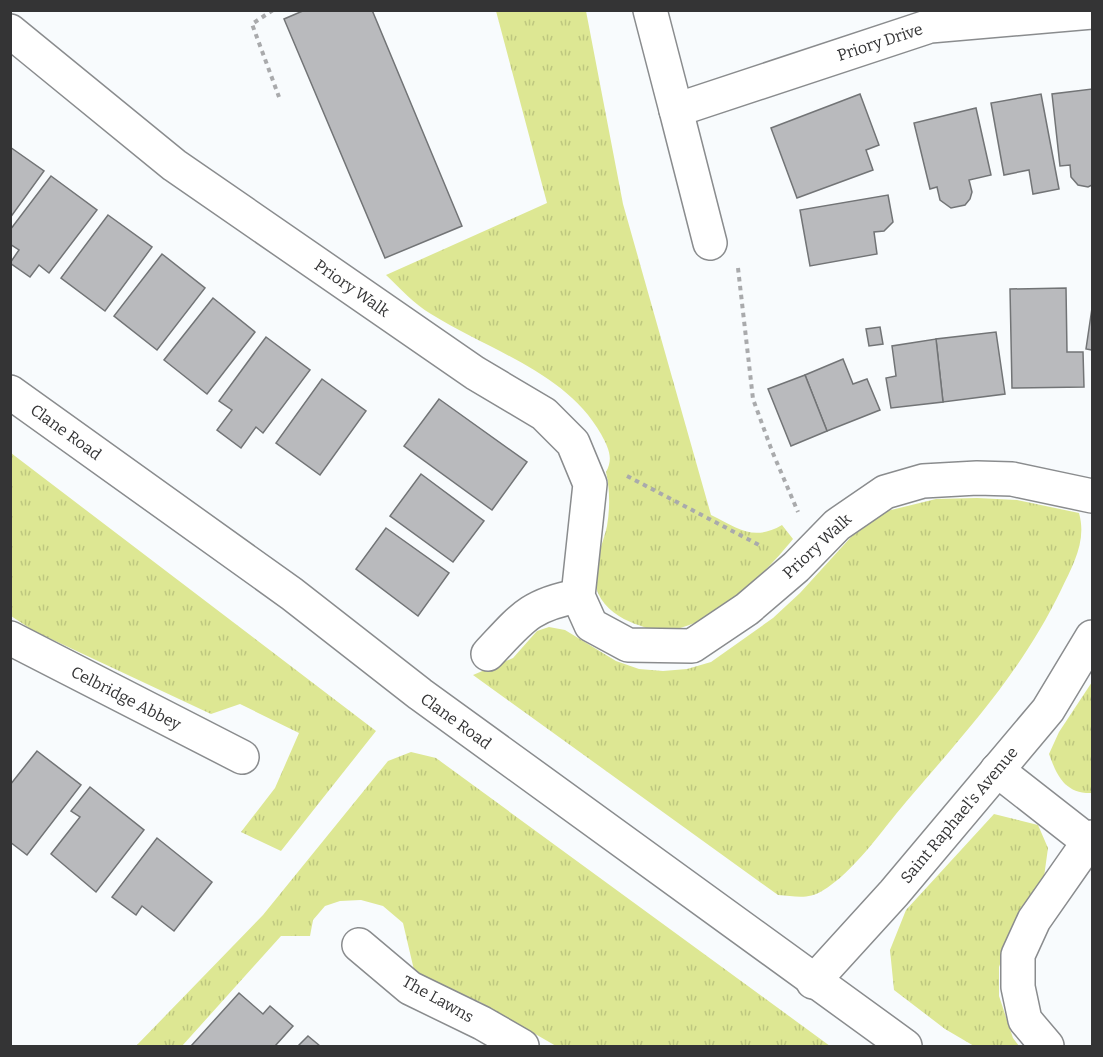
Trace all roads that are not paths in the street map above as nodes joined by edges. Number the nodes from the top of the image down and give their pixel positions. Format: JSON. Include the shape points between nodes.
{"nodes":[{"id":1,"x":650,"y":10,"type":"edge"},
{"id":2,"x":1092,"y":12,"type":"edge"},
{"id":3,"x":10,"y":31,"type":"edge"},
{"id":4,"x":676,"y":110,"type":"junction"},
{"id":5,"x":710,"y":243,"type":"dead end"},
{"id":6,"x":10,"y":392,"type":"edge"},
{"id":7,"x":1092,"y":496,"type":"edge"},
{"id":8,"x":578,"y":596,"type":"junction"},
{"id":9,"x":1092,"y":637,"type":"edge"},
{"id":10,"x":10,"y":638,"type":"edge"},
{"id":11,"x":488,"y":654,"type":"dead end"},
{"id":12,"x":242,"y":757,"type":"dead end"},
{"id":13,"x":997,"y":770,"type":"junction"},
{"id":14,"x":1091,"y":839,"type":"edge"},
{"id":15,"x":359,"y":945,"type":"dead end"},
{"id":16,"x":813,"y":982,"type":"junction"},
{"id":17,"x":522,"y":1047,"type":"edge"},
{"id":18,"x":905,"y":1047,"type":"edge"},
{"id":19,"x":1047,"y":1047,"type":"edge"}],
"edges":[{"from":1,"to":4,"type":"street"},
{"from":2,"to":4,"type":"street","name":"Priory Drive","via":[[930,26]]},
{"from":3,"to":8,"type":"street","name":"Priory Walk","via":[[174,165],[475,373],[544,414],[573,443],[590,484]]},
{"from":4,"to":5,"type":"street"},
{"from":6,"to":16,"type":"street","name":"Clane Road","via":[[292,594],[420,694]]},
{"from":7,"to":8,"type":"street","name":"Priory Walk","via":[[1012,479],[950,478],[885,492],[857,509],[747,609],[692,646],[628,645],[591,625]]},
{"from":8,"to":11,"type":"street","via":[[549,601],[525,614]]},
{"from":9,"to":13,"type":"street","name":"Saint Raphael's Avenue","via":[[1048,710]]},
{"from":10,"to":12,"type":"street","name":"Celbridge Abbey"},
{"from":13,"to":14,"type":"street"},
{"from":13,"to":16,"type":"street","name":"Saint Raphael's Avenue"},
{"from":14,"to":19,"type":"street","via":[[1035,920],[1018,955],[1024,1020]]},
{"from":15,"to":17,"type":"street","name":"The Lawns","via":[[410,988]]},
{"from":16,"to":18,"type":"street","name":"Clane Road"}]}
